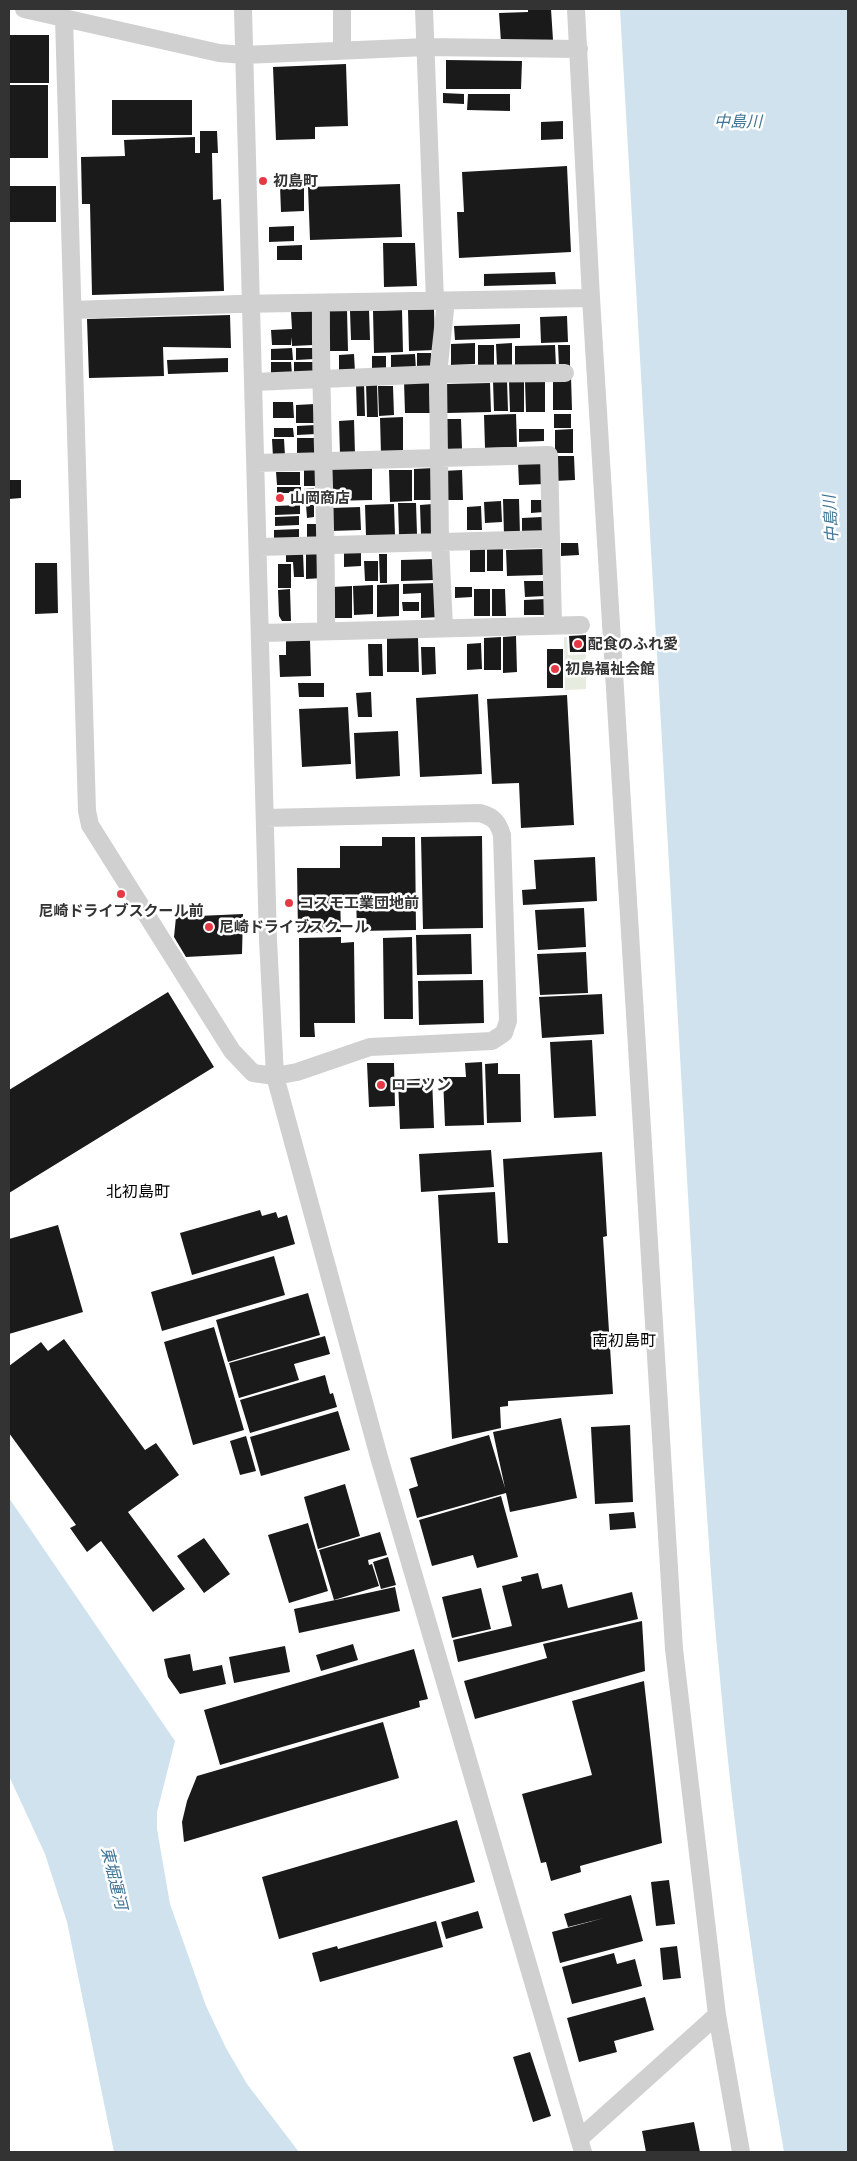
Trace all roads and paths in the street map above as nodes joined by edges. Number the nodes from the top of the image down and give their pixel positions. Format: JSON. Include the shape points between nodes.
{"nodes":[{"id":1,"x":24,"y":9,"type":"edge"},
{"id":2,"x":243,"y":9,"type":"edge"},
{"id":3,"x":342,"y":9,"type":"edge"},
{"id":4,"x":424,"y":9,"type":"edge"},
{"id":5,"x":576,"y":9,"type":"edge"},
{"id":6,"x":64,"y":18,"type":"junction"},
{"id":7,"x":426,"y":47,"type":"junction"},
{"id":8,"x":342,"y":49,"type":"junction"},
{"id":9,"x":579,"y":49,"type":"junction"},
{"id":10,"x":244,"y":55,"type":"junction"},
{"id":11,"x":590,"y":298,"type":"junction"},
{"id":12,"x":440,"y":301,"type":"junction"},
{"id":13,"x":252,"y":304,"type":"junction"},
{"id":14,"x":321,"y":304,"type":"junction"},
{"id":15,"x":73,"y":310,"type":"junction"},
{"id":16,"x":565,"y":373,"type":"dead end"},
{"id":17,"x":438,"y":374,"type":"junction"},
{"id":18,"x":320,"y":379,"type":"junction"},
{"id":19,"x":254,"y":382,"type":"junction"},
{"id":20,"x":438,"y":458,"type":"junction"},
{"id":21,"x":324,"y":461,"type":"junction"},
{"id":22,"x":256,"y":463,"type":"junction"},
{"id":23,"x":551,"y":539,"type":"junction"},
{"id":24,"x":440,"y":541,"type":"junction"},
{"id":25,"x":327,"y":544,"type":"junction"},
{"id":26,"x":259,"y":547,"type":"junction"},
{"id":27,"x":553,"y":625,"type":"junction"},
{"id":28,"x":581,"y":625,"type":"dead end"},
{"id":29,"x":444,"y":628,"type":"junction"},
{"id":30,"x":326,"y":631,"type":"junction"},
{"id":31,"x":261,"y":633,"type":"junction"},
{"id":32,"x":265,"y":818,"type":"junction"},
{"id":33,"x":275,"y":1076,"type":"junction"},
{"id":34,"x":717,"y":2015,"type":"junction"},
{"id":35,"x":581,"y":2146,"type":"edge"},
{"id":36,"x":741,"y":2152,"type":"edge"}],
"edges":[{"from":1,"to":6,"type":"street"},
{"from":2,"to":10,"type":"street"},
{"from":3,"to":8,"type":"street"},
{"from":4,"to":7,"type":"street"},
{"from":5,"to":9,"type":"street"},
{"from":6,"to":10,"type":"street","via":[[219,53]]},
{"from":6,"to":15,"type":"street"},
{"from":7,"to":8,"type":"street"},
{"from":7,"to":9,"type":"street"},
{"from":7,"to":12,"type":"street"},
{"from":8,"to":10,"type":"street"},
{"from":9,"to":11,"type":"street"},
{"from":10,"to":13,"type":"street"},
{"from":11,"to":12,"type":"street"},
{"from":11,"to":34,"type":"street","via":[[674,1649]]},
{"from":12,"to":14,"type":"street"},
{"from":12,"to":17,"type":"street"},
{"from":13,"to":14,"type":"street"},
{"from":13,"to":15,"type":"street"},
{"from":13,"to":19,"type":"street"},
{"from":14,"to":18,"type":"street"},
{"from":15,"to":33,"type":"street","via":[[88,818],[232,1051],[254,1074]]},
{"from":16,"to":17,"type":"street"},
{"from":17,"to":18,"type":"street"},
{"from":17,"to":20,"type":"street"},
{"from":18,"to":19,"type":"street"},
{"from":18,"to":21,"type":"street"},
{"from":19,"to":22,"type":"street"},
{"from":20,"to":21,"type":"street"},
{"from":20,"to":23,"type":"street","via":[[549,455]]},
{"from":20,"to":24,"type":"street"},
{"from":21,"to":22,"type":"street"},
{"from":21,"to":25,"type":"street"},
{"from":22,"to":26,"type":"street"},
{"from":23,"to":24,"type":"street"},
{"from":23,"to":27,"type":"street"},
{"from":24,"to":25,"type":"street"},
{"from":24,"to":29,"type":"street"},
{"from":25,"to":26,"type":"street"},
{"from":25,"to":30,"type":"street"},
{"from":26,"to":31,"type":"street"},
{"from":27,"to":28,"type":"street"},
{"from":27,"to":29,"type":"street"},
{"from":29,"to":30,"type":"street"},
{"from":30,"to":31,"type":"street"},
{"from":31,"to":32,"type":"street"},
{"from":32,"to":33,"type":"street"},
{"from":32,"to":33,"type":"street","via":[[480,813],[499,824],[502,835],[508,1021],[504,1033],[492,1041],[370,1047],[297,1072]]},
{"from":33,"to":35,"type":"street","via":[[382,1467]]},
{"from":34,"to":35,"type":"street"},
{"from":34,"to":36,"type":"street"}]}
